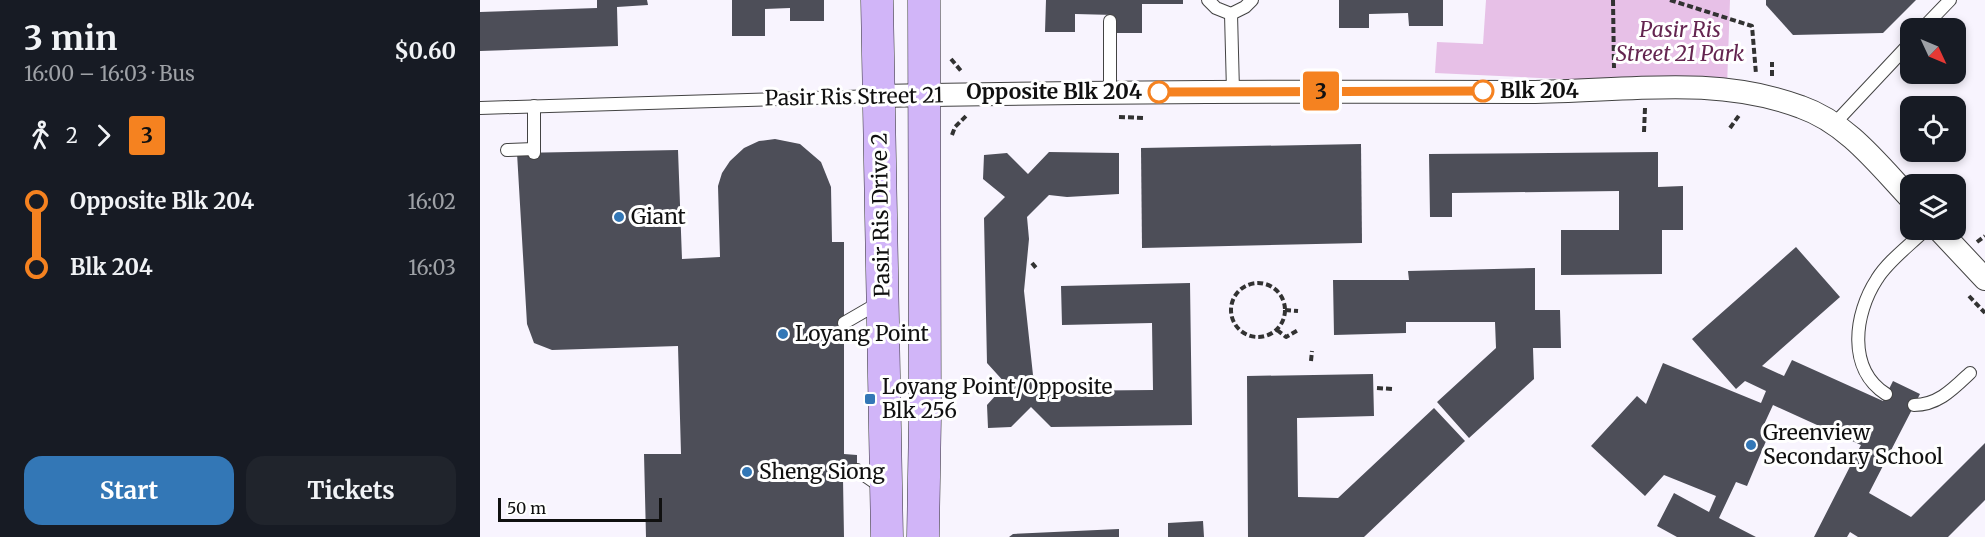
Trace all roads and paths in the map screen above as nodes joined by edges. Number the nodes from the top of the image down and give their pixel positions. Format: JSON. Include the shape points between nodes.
{"nodes":[{"id":1,"x":877,"y":0,"type":"edge"},
{"id":2,"x":924,"y":0,"type":"edge"},
{"id":3,"x":1208,"y":0,"type":"edge"},
{"id":4,"x":1252,"y":0,"type":"edge"},
{"id":5,"x":1613,"y":0,"type":"edge"},
{"id":6,"x":1670,"y":0,"type":"edge"},
{"id":7,"x":1950,"y":0,"type":"edge"},
{"id":8,"x":1231,"y":14,"type":"junction"},
{"id":9,"x":1933,"y":18,"type":"edge"},
{"id":10,"x":1110,"y":21,"type":"dead end"},
{"id":11,"x":1900,"y":54,"type":"edge"},
{"id":12,"x":1772,"y":62,"type":"dead end"},
{"id":13,"x":1772,"y":73,"type":"dead end"},
{"id":14,"x":1614,"y":89,"type":"junction"},
{"id":15,"x":1233,"y":91,"type":"junction"},
{"id":16,"x":1110,"y":93,"type":"junction"},
{"id":17,"x":1757,"y":94,"type":"junction"},
{"id":18,"x":925,"y":95,"type":"junction"},
{"id":19,"x":878,"y":96,"type":"junction"},
{"id":20,"x":534,"y":106,"type":"junction"},
{"id":21,"x":480,"y":108,"type":"edge"},
{"id":22,"x":973,"y":110,"type":"dead end"},
{"id":23,"x":1108,"y":116,"type":"dead end"},
{"id":24,"x":1645,"y":116,"type":"dead end"},
{"id":25,"x":1738,"y":117,"type":"dead end"},
{"id":26,"x":1144,"y":118,"type":"dead end"},
{"id":27,"x":1835,"y":123,"type":"junction"},
{"id":28,"x":1730,"y":128,"type":"dead end"},
{"id":29,"x":1644,"y":132,"type":"dead end"},
{"id":30,"x":951,"y":138,"type":"dead end"},
{"id":31,"x":507,"y":150,"type":"dead end"},
{"id":32,"x":1900,"y":188,"type":"edge"},
{"id":33,"x":1915,"y":240,"type":"edge"},
{"id":34,"x":1948,"y":240,"type":"edge"},
{"id":35,"x":1032,"y":263,"type":"dead end"},
{"id":36,"x":1037,"y":269,"type":"dead end"},
{"id":37,"x":1985,"y":279,"type":"edge"},
{"id":38,"x":882,"y":301,"type":"junction"},
{"id":39,"x":1286,"y":310,"type":"junction"},
{"id":40,"x":1298,"y":311,"type":"dead end"},
{"id":41,"x":844,"y":323,"type":"dead end"},
{"id":42,"x":1277,"y":330,"type":"junction"},
{"id":43,"x":1298,"y":330,"type":"dead end"},
{"id":44,"x":1312,"y":351,"type":"dead end"},
{"id":45,"x":1311,"y":361,"type":"dead end"},
{"id":46,"x":1970,"y":373,"type":"dead end"},
{"id":47,"x":1377,"y":388,"type":"dead end"},
{"id":48,"x":1392,"y":389,"type":"dead end"},
{"id":49,"x":1886,"y":394,"type":"dead end"},
{"id":50,"x":1914,"y":405,"type":"dead end"},
{"id":51,"x":857,"y":470,"type":"dead end"},
{"id":52,"x":886,"y":490,"type":"junction"},
{"id":53,"x":887,"y":537,"type":"edge"},
{"id":54,"x":923,"y":537,"type":"edge"}],
"edges":[{"from":1,"to":19,"type":"street","name":"Pasir Ris Drive 2"},
{"from":2,"to":18,"type":"street","name":"Pasir Ris Drive 2"},
{"from":3,"to":8,"type":"lane"},
{"from":4,"to":8,"type":"lane"},
{"from":5,"to":14,"type":"path"},
{"from":6,"to":17,"type":"path","via":[[1752,26]]},
{"from":7,"to":9,"type":"lane"},
{"from":8,"to":15,"type":"lane"},
{"from":10,"to":16,"type":"lane"},
{"from":11,"to":27,"type":"lane"},
{"from":12,"to":13,"type":"path"},
{"from":14,"to":15,"type":"street","name":"Pasir Ris Street 21"},
{"from":14,"to":17,"type":"street","name":"Pasir Ris Street 21","via":[[1719,88]]},
{"from":15,"to":16,"type":"street","name":"Pasir Ris Street 21"},
{"from":16,"to":18,"type":"street","name":"Pasir Ris Street 21"},
{"from":17,"to":27,"type":"street","name":"Pasir Ris Street 21","via":[[1801,107]]},
{"from":18,"to":19,"type":"street","name":"Pasir Ris Street 21"},
{"from":18,"to":54,"type":"street","name":"Pasir Ris Drive 2"},
{"from":19,"to":20,"type":"lane","name":"Pasir Ris Street 21"},
{"from":19,"to":38,"type":"street","name":"Pasir Ris Drive 2"},
{"from":20,"to":21,"type":"lane","name":"Pasir Ris Street 21"},
{"from":20,"to":31,"type":"lane","via":[[534,151]]},
{"from":22,"to":30,"type":"path","via":[[955,127]]},
{"from":23,"to":26,"type":"path"},
{"from":24,"to":29,"type":"path"},
{"from":25,"to":28,"type":"path"},
{"from":27,"to":32,"type":"street","name":"Pasir Ris Street 21"},
{"from":33,"to":49,"type":"lane","via":[[1878,277],[1862,312],[1859,357],[1872,382]]},
{"from":34,"to":37,"type":"street"},
{"from":35,"to":36,"type":"path"},
{"from":38,"to":41,"type":"lane"},
{"from":38,"to":52,"type":"street","name":"Pasir Ris Drive 2"},
{"from":39,"to":40,"type":"path"},
{"from":39,"to":42,"type":"path"},
{"from":39,"to":42,"type":"path","via":[[1278,291],[1269,285],[1248,285],[1233,300],[1233,321],[1238,330],[1258,338]]},
{"from":42,"to":43,"type":"path","via":[[1286,337]]},
{"from":44,"to":45,"type":"path"},
{"from":46,"to":50,"type":"lane","via":[[1943,397],[1929,405]]},
{"from":47,"to":48,"type":"path"},
{"from":51,"to":52,"type":"lane"},
{"from":52,"to":53,"type":"street","name":"Pasir Ris Drive 2"}]}
